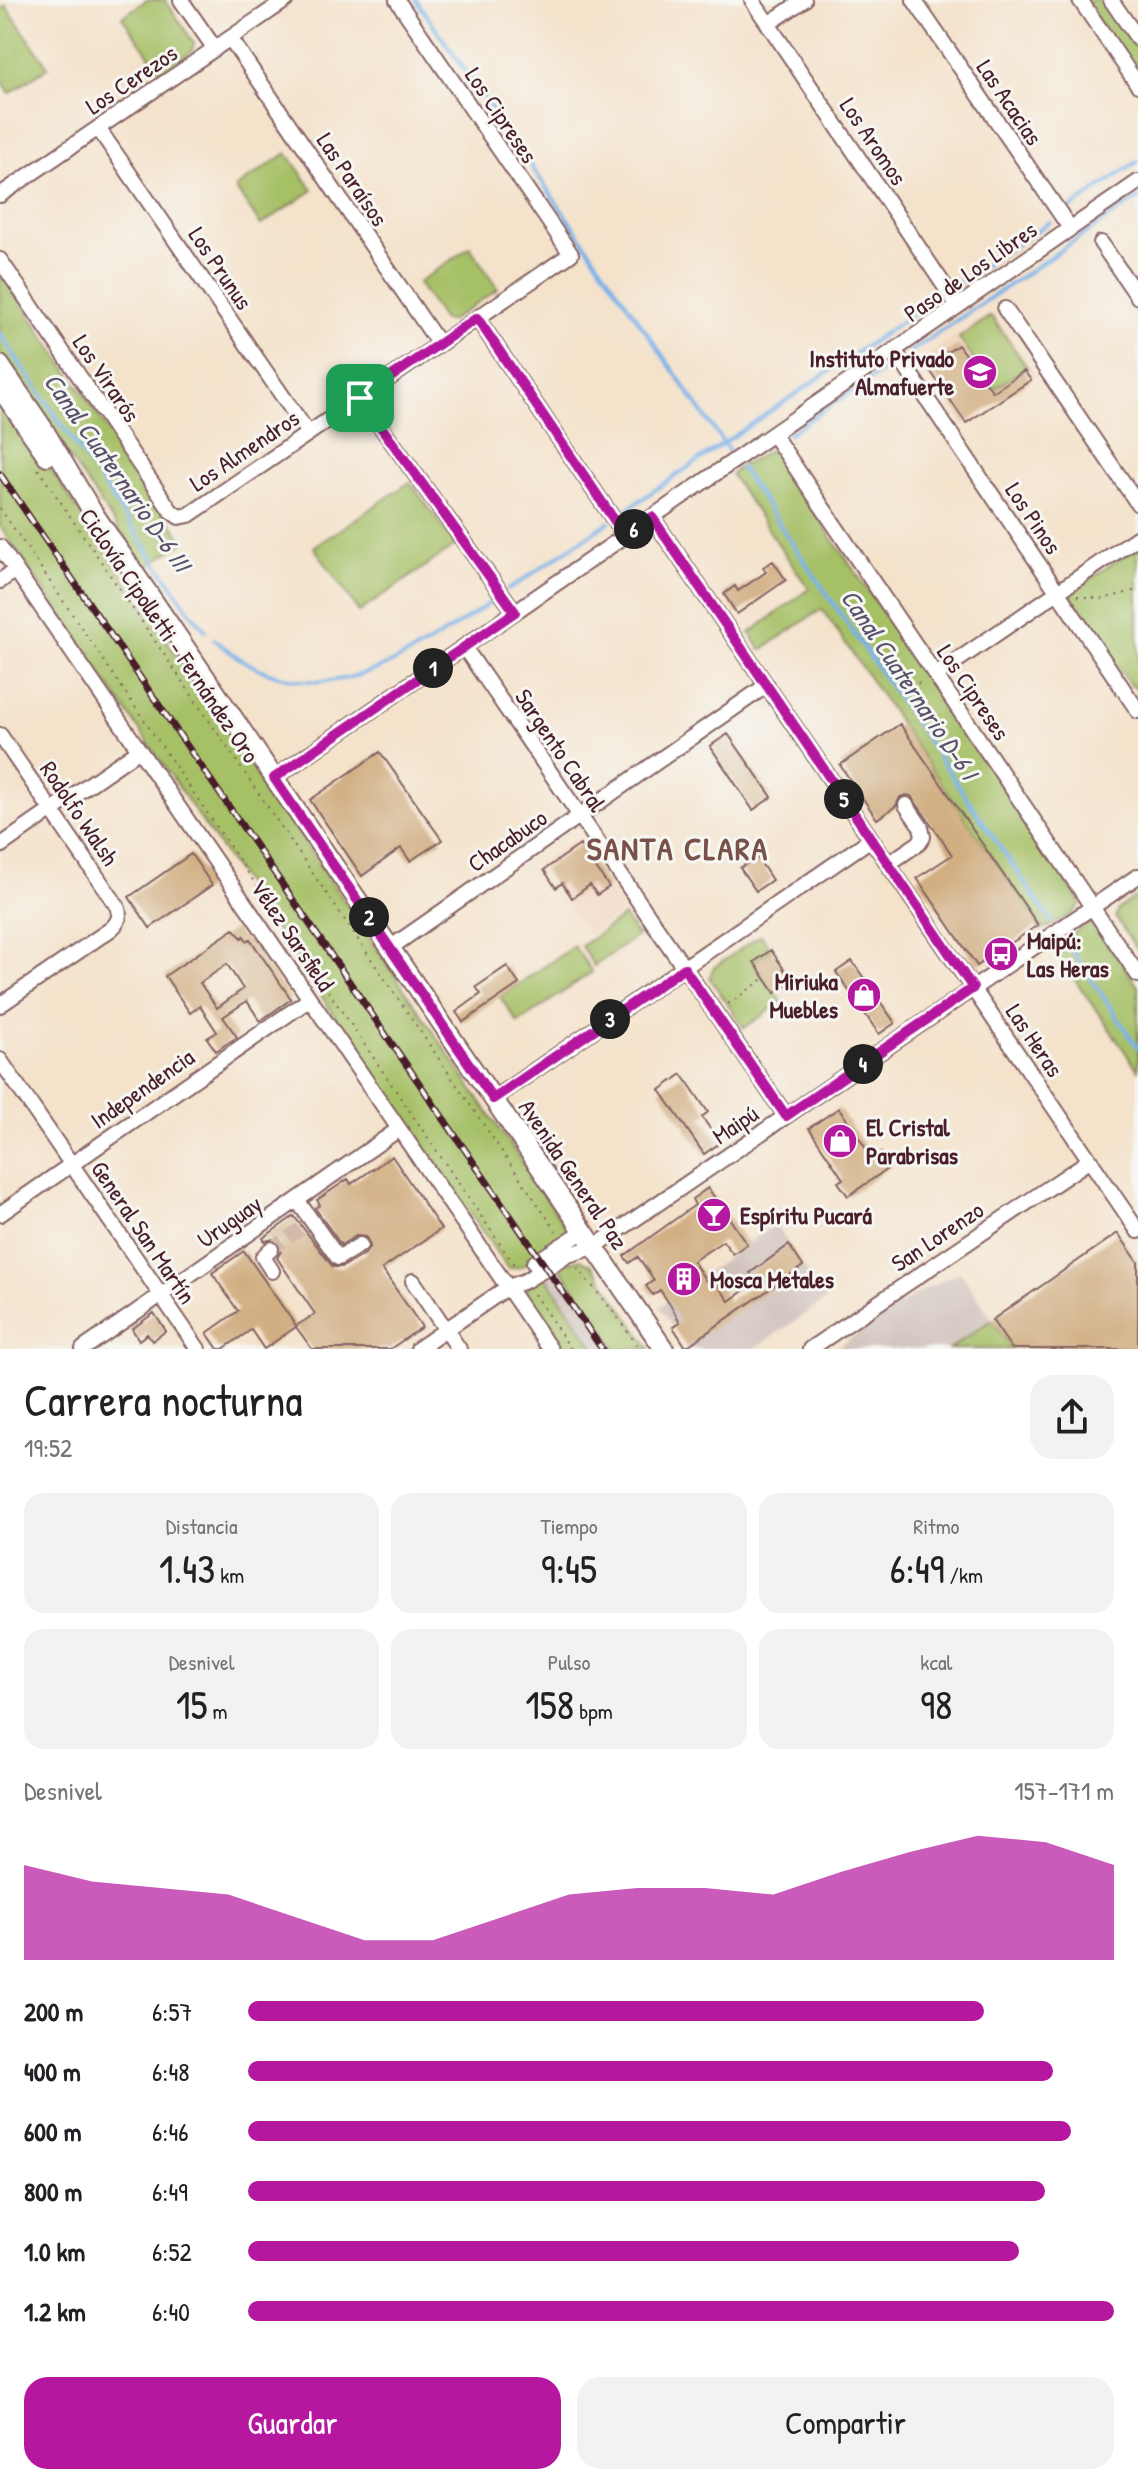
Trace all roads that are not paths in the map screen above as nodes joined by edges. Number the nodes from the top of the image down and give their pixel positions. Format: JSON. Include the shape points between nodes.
{"nodes":[{"id":1,"x":181,"y":0,"type":"edge"},
{"id":2,"x":286,"y":0,"type":"edge"},
{"id":3,"x":397,"y":0,"type":"edge"},
{"id":4,"x":752,"y":0,"type":"edge"},
{"id":5,"x":804,"y":0,"type":"edge"},
{"id":6,"x":914,"y":0,"type":"edge"},
{"id":7,"x":1080,"y":0,"type":"edge"},
{"id":8,"x":1111,"y":0,"type":"edge"},
{"id":9,"x":768,"y":24,"type":"junction"},
{"id":10,"x":230,"y":38,"type":"junction"},
{"id":11,"x":1138,"y":39,"type":"edge"},
{"id":12,"x":215,"y":49,"type":"junction"},
{"id":13,"x":1138,"y":85,"type":"edge"},
{"id":14,"x":98,"y":128,"type":"junction"},
{"id":15,"x":1138,"y":182,"type":"edge"},
{"id":16,"x":0,"y":195,"type":"edge"},
{"id":17,"x":1070,"y":228,"type":"junction"},
{"id":18,"x":1101,"y":243,"type":"dead end"},
{"id":19,"x":571,"y":254,"type":"joint"},
{"id":20,"x":0,"y":260,"type":"edge"},
{"id":21,"x":1138,"y":297,"type":"edge"},
{"id":22,"x":958,"y":306,"type":"junction"},
{"id":23,"x":1005,"y":309,"type":"dead end"},
{"id":24,"x":477,"y":318,"type":"junction"},
{"id":25,"x":439,"y":344,"type":"junction"},
{"id":26,"x":894,"y":350,"type":"junction"},
{"id":27,"x":0,"y":365,"type":"edge"},
{"id":28,"x":0,"y":388,"type":"edge"},
{"id":29,"x":360,"y":398,"type":"junction"},
{"id":30,"x":308,"y":433,"type":"junction"},
{"id":31,"x":773,"y":434,"type":"junction"},
{"id":32,"x":1138,"y":504,"type":"edge"},
{"id":33,"x":92,"y":511,"type":"junction"},
{"id":34,"x":179,"y":517,"type":"joint"},
{"id":35,"x":652,"y":517,"type":"junction"},
{"id":36,"x":625,"y":536,"type":"junction"},
{"id":37,"x":1138,"y":537,"type":"edge"},
{"id":38,"x":0,"y":547,"type":"edge"},
{"id":39,"x":16,"y":570,"type":"junction"},
{"id":40,"x":0,"y":581,"type":"edge"},
{"id":41,"x":1058,"y":592,"type":"junction"},
{"id":42,"x":515,"y":612,"type":"junction"},
{"id":43,"x":464,"y":647,"type":"junction"},
{"id":44,"x":930,"y":677,"type":"junction"},
{"id":45,"x":767,"y":685,"type":"junction"},
{"id":46,"x":1136,"y":704,"type":"edge"},
{"id":47,"x":0,"y":735,"type":"edge"},
{"id":48,"x":139,"y":750,"type":"junction"},
{"id":49,"x":274,"y":778,"type":"junction"},
{"id":50,"x":906,"y":805,"type":"dead end"},
{"id":51,"x":52,"y":810,"type":"junction"},
{"id":52,"x":580,"y":816,"type":"junction"},
{"id":53,"x":871,"y":839,"type":"junction"},
{"id":54,"x":0,"y":846,"type":"edge"},
{"id":55,"x":888,"y":864,"type":"junction"},
{"id":56,"x":1138,"y":876,"type":"edge"},
{"id":57,"x":1092,"y":907,"type":"junction"},
{"id":58,"x":390,"y":948,"type":"junction"},
{"id":59,"x":684,"y":968,"type":"junction"},
{"id":60,"x":1138,"y":975,"type":"edge"},
{"id":61,"x":973,"y":988,"type":"junction"},
{"id":62,"x":310,"y":999,"type":"junction"},
{"id":63,"x":0,"y":1005,"type":"edge"},
{"id":64,"x":0,"y":1060,"type":"edge"},
{"id":65,"x":493,"y":1099,"type":"junction"},
{"id":66,"x":786,"y":1116,"type":"junction"},
{"id":67,"x":399,"y":1129,"type":"junction"},
{"id":68,"x":1090,"y":1160,"type":"junction"},
{"id":69,"x":72,"y":1164,"type":"junction"},
{"id":70,"x":297,"y":1200,"type":"junction"},
{"id":71,"x":0,"y":1214,"type":"edge"},
{"id":72,"x":1138,"y":1231,"type":"edge"},
{"id":73,"x":589,"y":1239,"type":"junction"},
{"id":74,"x":360,"y":1245,"type":"dead end"},
{"id":75,"x":271,"y":1249,"type":"dead end"},
{"id":76,"x":272,"y":1271,"type":"dead end"},
{"id":77,"x":413,"y":1281,"type":"dead end"},
{"id":78,"x":508,"y":1287,"type":"junction"},
{"id":79,"x":161,"y":1295,"type":"junction"},
{"id":80,"x":446,"y":1330,"type":"junction"},
{"id":81,"x":83,"y":1349,"type":"edge"},
{"id":82,"x":198,"y":1349,"type":"edge"},
{"id":83,"x":418,"y":1349,"type":"edge"},
{"id":84,"x":459,"y":1349,"type":"edge"},
{"id":85,"x":550,"y":1349,"type":"edge"},
{"id":86,"x":664,"y":1349,"type":"edge"},
{"id":87,"x":810,"y":1349,"type":"edge"}],
"edges":[{"from":1,"to":12,"type":"street"},
{"from":2,"to":10,"type":"street","name":"Los Cerezos"},
{"from":3,"to":19,"type":"street","name":"Los Cipreses"},
{"from":4,"to":9,"type":"street","name":"Los Aromos"},
{"from":5,"to":9,"type":"street"},
{"from":6,"to":17,"type":"street","name":"Las Acacias"},
{"from":7,"to":13,"type":"street"},
{"from":8,"to":11,"type":"street"},
{"from":9,"to":22,"type":"street","name":"Los Aromos"},
{"from":10,"to":12,"type":"street","name":"Los Cerezos"},
{"from":10,"to":25,"type":"street","name":"Las Paraísos"},
{"from":12,"to":14,"type":"street","name":"Los Cerezos"},
{"from":14,"to":16,"type":"street","name":"Los Cerezos"},
{"from":14,"to":30,"type":"street","name":"Los Prunus"},
{"from":15,"to":17,"type":"street","name":"Paso de Los Libres"},
{"from":17,"to":22,"type":"street","name":"Paso de Los Libres"},
{"from":18,"to":21,"type":"street"},
{"from":19,"to":24,"type":"street","name":"Los Almendros"},
{"from":20,"to":34,"type":"street","name":"Los Virarós"},
{"from":22,"to":26,"type":"street","name":"Paso de Los Libres"},
{"from":23,"to":32,"type":"street"},
{"from":24,"to":25,"type":"street","name":"Los Almendros"},
{"from":24,"to":36,"type":"street"},
{"from":25,"to":29,"type":"street","name":"Los Almendros"},
{"from":26,"to":31,"type":"street","name":"Paso de Los Libres"},
{"from":26,"to":41,"type":"street","name":"Los Pinos"},
{"from":27,"to":33,"type":"main road","name":"Avenida General Paz"},
{"from":28,"to":33,"type":"main road","name":"Avenida General Paz"},
{"from":29,"to":30,"type":"street","name":"Los Almendros"},
{"from":29,"to":42,"type":"street"},
{"from":30,"to":34,"type":"street","name":"Los Almendros"},
{"from":31,"to":35,"type":"street","name":"Paso de Los Libres"},
{"from":31,"to":44,"type":"street","name":"Los Cipreses"},
{"from":33,"to":49,"type":"main road","name":"Avenida General Paz"},
{"from":35,"to":36,"type":"street","name":"Paso de Los Libres"},
{"from":35,"to":45,"type":"street","name":"Las Heras"},
{"from":36,"to":42,"type":"street","name":"Paso de Los Libres"},
{"from":37,"to":41,"type":"street"},
{"from":38,"to":39,"type":"street","name":"Vélez Sarsfield"},
{"from":39,"to":40,"type":"street"},
{"from":39,"to":48,"type":"street","name":"Vélez Sarsfield"},
{"from":41,"to":44,"type":"street"},
{"from":41,"to":46,"type":"street","name":"Los Pinos"},
{"from":42,"to":43,"type":"street","name":"Paso de Los Libres"},
{"from":43,"to":49,"type":"street","name":"Paso de Los Libres"},
{"from":43,"to":52,"type":"street","name":"Sargento Cabral"},
{"from":44,"to":57,"type":"street","name":"Los Cipreses"},
{"from":45,"to":52,"type":"street","name":"Chacabuco"},
{"from":45,"to":53,"type":"street","name":"Las Heras"},
{"from":47,"to":51,"type":"street","name":"Rodolfo Walsh"},
{"from":48,"to":51,"type":"street"},
{"from":48,"to":62,"type":"street","name":"Vélez Sarsfield"},
{"from":49,"to":58,"type":"main road","name":"Avenida General Paz"},
{"from":50,"to":55,"type":"street","via":[[923,837]]},
{"from":51,"to":54,"type":"street"},
{"from":51,"to":63,"type":"street","name":"Rodolfo Walsh","via":[[117,906],[119,918],[111,929]]},
{"from":52,"to":58,"type":"street","name":"Chacabuco"},
{"from":52,"to":59,"type":"street","name":"Sargento Cabral"},
{"from":53,"to":55,"type":"street","name":"Las Heras"},
{"from":53,"to":59,"type":"street"},
{"from":55,"to":61,"type":"street","name":"Las Heras"},
{"from":56,"to":57,"type":"street","name":"Maipú"},
{"from":57,"to":60,"type":"street","name":"Los Cipreses"},
{"from":57,"to":61,"type":"street","name":"Maipú"},
{"from":58,"to":65,"type":"main road","name":"Avenida General Paz"},
{"from":59,"to":65,"type":"street"},
{"from":59,"to":66,"type":"street","name":"Sargento Cabral"},
{"from":61,"to":66,"type":"street","name":"Maipú"},
{"from":61,"to":68,"type":"street","name":"Las Heras"},
{"from":62,"to":67,"type":"street","name":"Vélez Sarsfield"},
{"from":62,"to":69,"type":"street","name":"Independencia"},
{"from":64,"to":69,"type":"street","name":"General San Martín"},
{"from":65,"to":73,"type":"main road","name":"Avenida General Paz"},
{"from":66,"to":73,"type":"street","name":"Maipú"},
{"from":67,"to":70,"type":"street","name":"Uruguay"},
{"from":67,"to":78,"type":"street","name":"Vélez Sarsfield"},
{"from":68,"to":72,"type":"street","name":"Las Heras"},
{"from":68,"to":87,"type":"street","name":"San Lorenzo"},
{"from":69,"to":71,"type":"street","name":"Independencia"},
{"from":69,"to":79,"type":"street","name":"General San Martín"},
{"from":70,"to":74,"type":"street","via":[[307,1224],[338,1258]]},
{"from":70,"to":79,"type":"street","name":"Uruguay"},
{"from":73,"to":78,"type":"street","name":"Maipú"},
{"from":73,"to":86,"type":"main road","name":"Avenida General Paz"},
{"from":75,"to":76,"type":"street","via":[[263,1257]]},
{"from":77,"to":80,"type":"street"},
{"from":78,"to":80,"type":"street","name":"Maipú"},
{"from":78,"to":85,"type":"street","name":"Vélez Sarsfield"},
{"from":79,"to":81,"type":"street","name":"Uruguay"},
{"from":79,"to":82,"type":"street","name":"General San Martín"},
{"from":80,"to":83,"type":"street","name":"Maipú"},
{"from":80,"to":84,"type":"street"}]}
